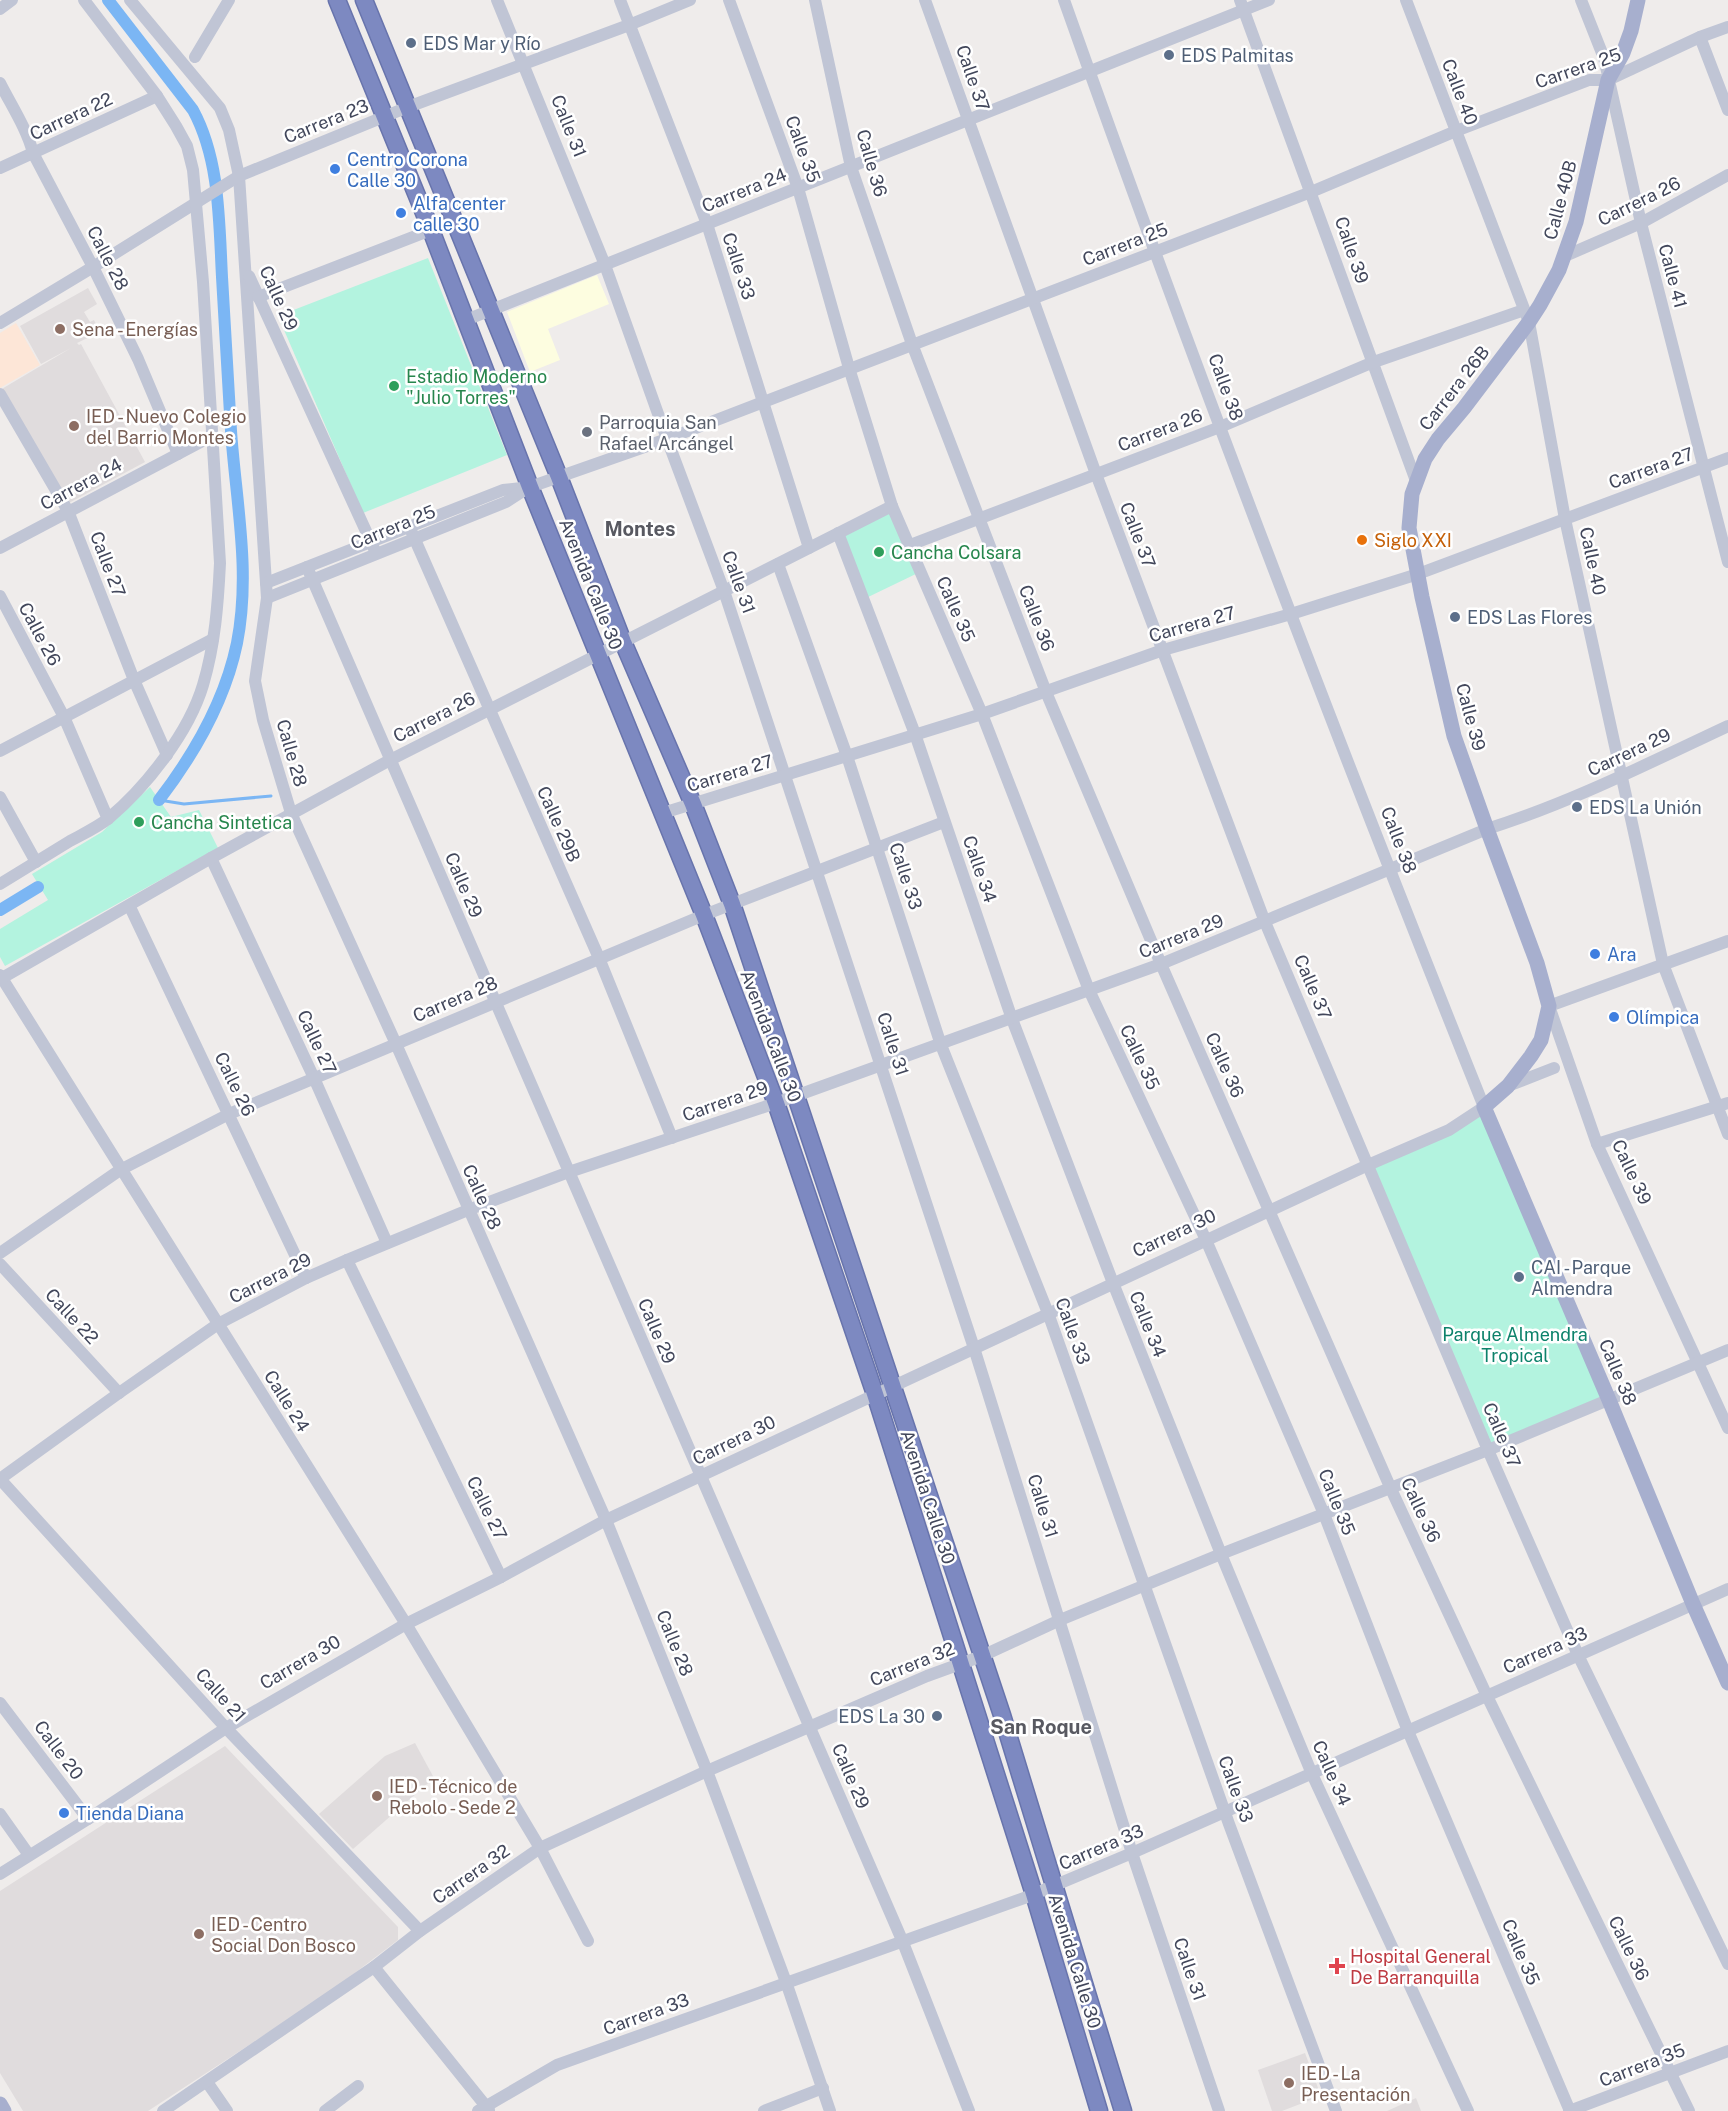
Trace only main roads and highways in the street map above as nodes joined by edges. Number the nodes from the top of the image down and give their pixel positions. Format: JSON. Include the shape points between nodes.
{"nodes":[{"id":1,"x":337,"y":0,"type":"edge"},
{"id":2,"x":364,"y":0,"type":"edge"},
{"id":3,"x":1638,"y":0,"type":"edge"},
{"id":4,"x":1526,"y":316,"type":"joint"},
{"id":5,"x":1416,"y":481,"type":"joint"},
{"id":6,"x":1550,"y":1006,"type":"joint"},
{"id":7,"x":1484,"y":1107,"type":"joint"},
{"id":8,"x":1728,"y":1683,"type":"edge"},
{"id":9,"x":0,"y":2104,"type":"edge"},
{"id":10,"x":4,"y":2111,"type":"edge"},
{"id":11,"x":1100,"y":2111,"type":"edge"},
{"id":12,"x":1122,"y":2111,"type":"edge"}],
"edges":[{"from":1,"to":11,"type":"highway","name":"Avenida Calle 30","via":[[776,1103],[875,1394]]},
{"from":2,"to":12,"type":"highway","name":"Avenida Calle 30","via":[[732,904],[1002,1714]]},
{"from":3,"to":4,"type":"main road","name":"Calle 40B","via":[[1623,53],[1608,80],[1565,256],[1552,285]]},
{"from":4,"to":5,"type":"main road","name":"Carrera 26B","via":[[1464,408],[1438,439]]},
{"from":5,"to":6,"type":"main road","name":"Calle 39","via":[[1409,528],[1454,736],[1538,963]]},
{"from":6,"to":7,"type":"main road","name":"Carrera 30","via":[[1541,1040],[1532,1056],[1508,1086]]},
{"from":7,"to":8,"type":"main road","name":"Calle 38"},
{"from":9,"to":10,"type":"main road"}]}
